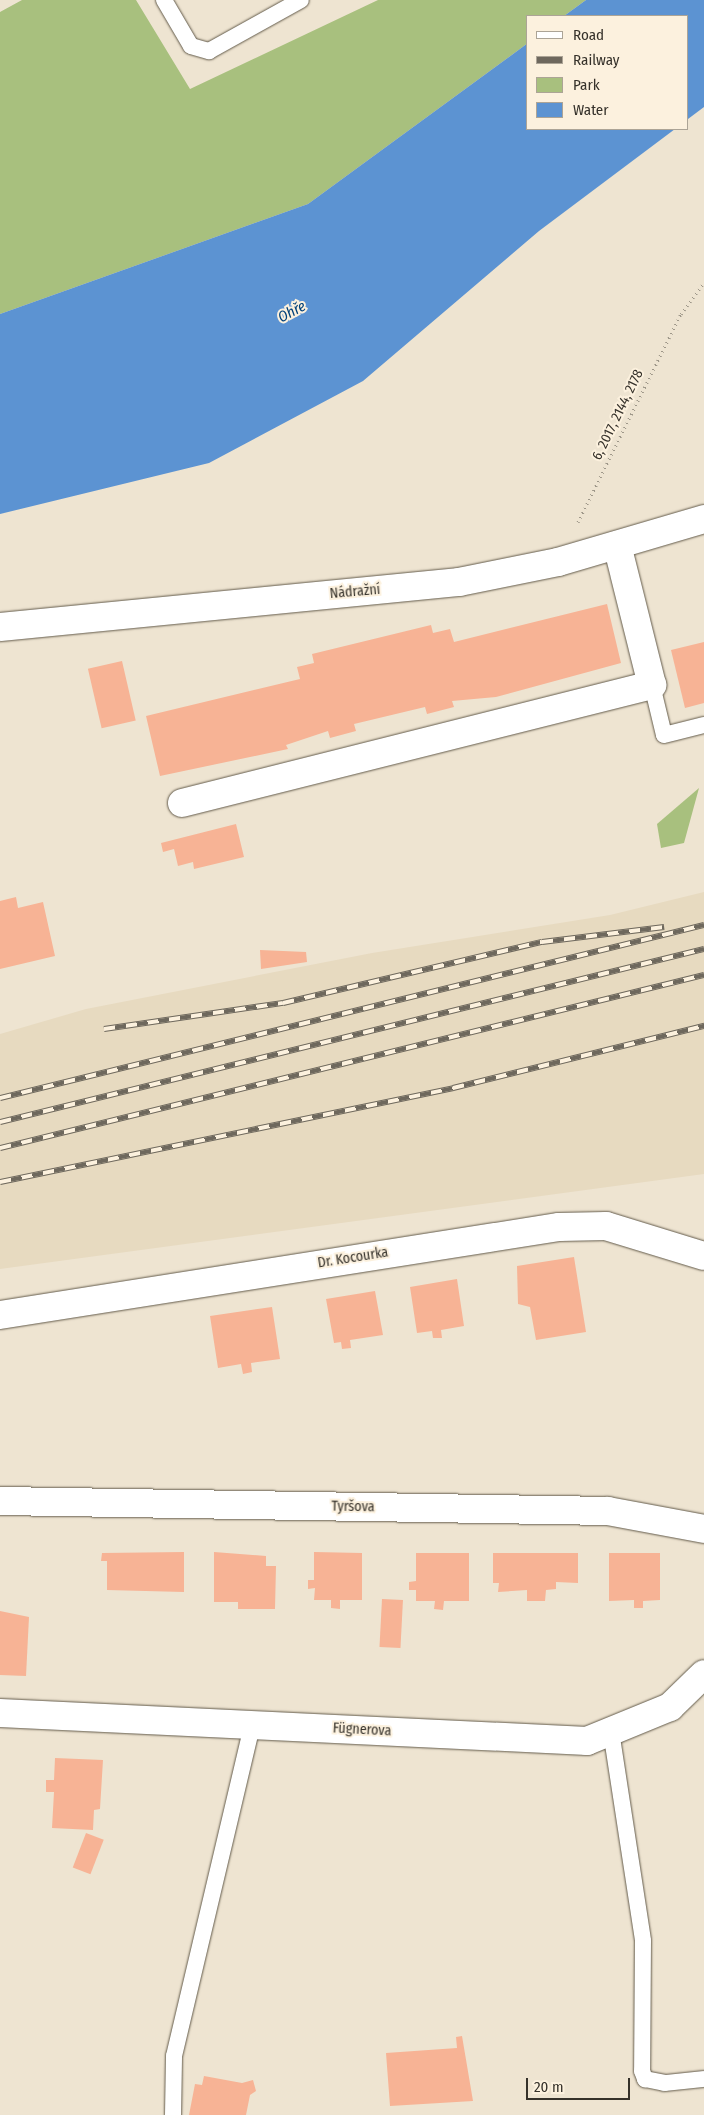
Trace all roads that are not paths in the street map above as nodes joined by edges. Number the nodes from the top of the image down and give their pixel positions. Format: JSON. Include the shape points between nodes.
{"nodes":[{"id":1,"x":301,"y":0,"type":"edge"},
{"id":2,"x":169,"y":2,"type":"edge"},
{"id":3,"x":704,"y":519,"type":"edge"},
{"id":4,"x":617,"y":545,"type":"junction"},
{"id":5,"x":0,"y":627,"type":"edge"},
{"id":6,"x":652,"y":685,"type":"junction"},
{"id":7,"x":704,"y":725,"type":"edge"},
{"id":8,"x":182,"y":803,"type":"dead end"},
{"id":9,"x":704,"y":1256,"type":"edge"},
{"id":10,"x":0,"y":1315,"type":"edge"},
{"id":11,"x":0,"y":1500,"type":"edge"},
{"id":12,"x":704,"y":1529,"type":"edge"},
{"id":13,"x":704,"y":1674,"type":"edge"},
{"id":14,"x":0,"y":1713,"type":"edge"},
{"id":15,"x":252,"y":1725,"type":"junction"},
{"id":16,"x":611,"y":1731,"type":"junction"},
{"id":17,"x":704,"y":2079,"type":"edge"},
{"id":18,"x":173,"y":2115,"type":"edge"}],
"edges":[{"from":1,"to":2,"type":"lane","via":[[209,51],[191,46]]},
{"from":3,"to":4,"type":"street","name":"Nádražní"},
{"from":4,"to":5,"type":"street","name":"Nádražní","via":[[558,562],[459,582]]},
{"from":4,"to":6,"type":"street"},
{"from":6,"to":7,"type":"lane","via":[[664,735]]},
{"from":6,"to":8,"type":"street"},
{"from":9,"to":10,"type":"street","name":"Dr. Kocourka","via":[[606,1226],[559,1227]]},
{"from":11,"to":12,"type":"street","name":"Tyršova","via":[[608,1511]]},
{"from":13,"to":16,"type":"street","name":"Fügnerova","via":[[670,1707]]},
{"from":14,"to":15,"type":"street","name":"Fügnerova"},
{"from":15,"to":16,"type":"street","name":"Fügnerova","via":[[587,1741]]},
{"from":15,"to":18,"type":"lane","via":[[174,2056]]},
{"from":16,"to":17,"type":"lane","via":[[642,1941],[642,2071],[645,2079],[666,2084]]}]}
